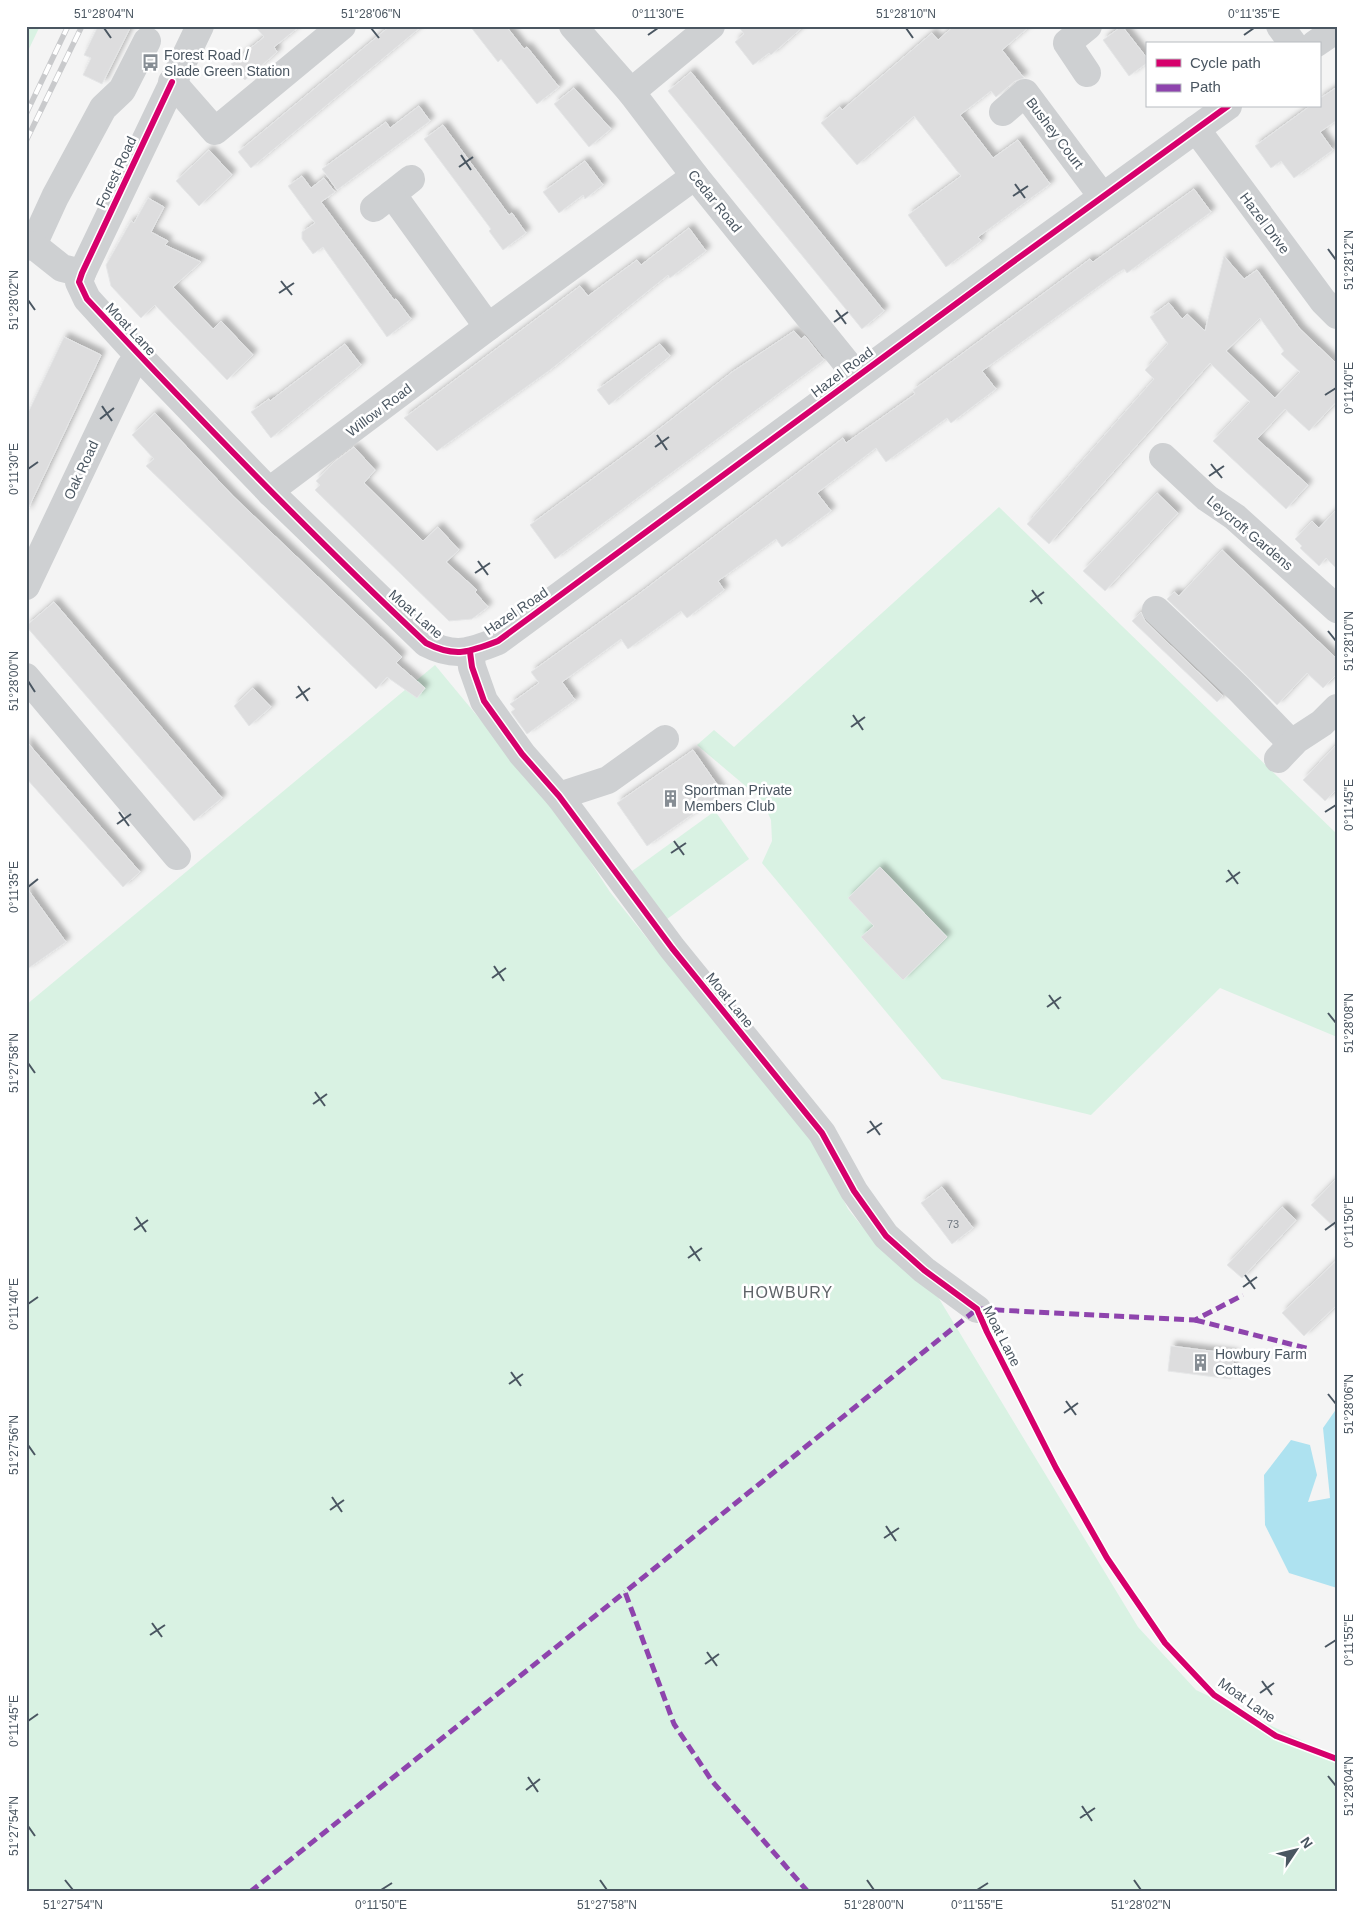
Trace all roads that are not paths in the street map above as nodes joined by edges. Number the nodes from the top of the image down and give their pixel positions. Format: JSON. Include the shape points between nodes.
{"nodes":[{"id":1,"x":200,"y":26,"type":"edge"},
{"id":2,"x":342,"y":26,"type":"edge"},
{"id":3,"x":573,"y":26,"type":"edge"},
{"id":4,"x":711,"y":26,"type":"edge"},
{"id":5,"x":1088,"y":26,"type":"edge"},
{"id":6,"x":1280,"y":26,"type":"edge"},
{"id":7,"x":1337,"y":29,"type":"edge"},
{"id":8,"x":147,"y":41,"type":"dead end"},
{"id":9,"x":1292,"y":42,"type":"edge"},
{"id":10,"x":1318,"y":42,"type":"edge"},
{"id":11,"x":1087,"y":73,"type":"dead end"},
{"id":12,"x":172,"y":82,"type":"junction"},
{"id":13,"x":632,"y":92,"type":"junction"},
{"id":14,"x":1225,"y":108,"type":"edge"},
{"id":15,"x":1002,"y":112,"type":"dead end"},
{"id":16,"x":1196,"y":129,"type":"junction"},
{"id":17,"x":695,"y":176,"type":"junction"},
{"id":18,"x":392,"y":193,"type":"dead end"},
{"id":19,"x":1102,"y":196,"type":"junction"},
{"id":20,"x":30,"y":246,"type":"edge"},
{"id":21,"x":82,"y":273,"type":"junction"},
{"id":22,"x":1337,"y":315,"type":"edge"},
{"id":23,"x":488,"y":327,"type":"junction"},
{"id":24,"x":139,"y":356,"type":"junction"},
{"id":25,"x":856,"y":376,"type":"junction"},
{"id":26,"x":1163,"y":456,"type":"dead end"},
{"id":27,"x":270,"y":493,"type":"junction"},
{"id":28,"x":26,"y":586,"type":"edge"},
{"id":29,"x":1337,"y":609,"type":"edge"},
{"id":30,"x":1156,"y":610,"type":"dead end"},
{"id":31,"x":470,"y":652,"type":"junction"},
{"id":32,"x":26,"y":677,"type":"edge"},
{"id":33,"x":1337,"y":708,"type":"edge"},
{"id":34,"x":665,"y":739,"type":"dead end"},
{"id":35,"x":559,"y":796,"type":"junction"},
{"id":36,"x":177,"y":856,"type":"dead end"},
{"id":37,"x":977,"y":1309,"type":"dead end"}],
"edges":[{"from":1,"to":12,"type":"street","name":"Forest Road"},
{"from":2,"to":12,"type":"street","via":[[215,131]]},
{"from":3,"to":13,"type":"street","name":"Cedar Road"},
{"from":4,"to":13,"type":"street"},
{"from":5,"to":11,"type":"street","via":[[1067,43]]},
{"from":6,"to":9,"type":"street"},
{"from":7,"to":10,"type":"street"},
{"from":8,"to":20,"type":"street","via":[[122,90],[103,108]]},
{"from":12,"to":21,"type":"street","name":"Forest Road"},
{"from":13,"to":17,"type":"street","name":"Cedar Road"},
{"from":14,"to":16,"type":"street","name":"Hazel Road"},
{"from":15,"to":19,"type":"street","name":"Bushey Court","via":[[1025,93]]},
{"from":16,"to":19,"type":"street","name":"Hazel Road"},
{"from":16,"to":22,"type":"street","name":"Hazel Drive","via":[[1323,301]]},
{"from":17,"to":23,"type":"street","name":"Willow Road"},
{"from":17,"to":25,"type":"street","name":"Cedar Road"},
{"from":18,"to":23,"type":"street"},
{"from":19,"to":25,"type":"street","name":"Hazel Road"},
{"from":20,"to":21,"type":"street","via":[[62,268]]},
{"from":21,"to":24,"type":"street","name":"Moat Lane","via":[[79,282],[87,299]]},
{"from":23,"to":27,"type":"street","name":"Willow Road"},
{"from":24,"to":27,"type":"street","name":"Moat Lane"},
{"from":24,"to":28,"type":"street","name":"Oak Road","via":[[130,368]]},
{"from":25,"to":31,"type":"street","name":"Hazel Road","via":[[498,641]]},
{"from":26,"to":29,"type":"street","name":"Leycroft Gardens"},
{"from":27,"to":31,"type":"street","name":"Moat Lane","via":[[426,643],[438,650]]},
{"from":30,"to":33,"type":"street","via":[[1238,688],[1285,752]]},
{"from":31,"to":35,"type":"street","name":"Moat Lane","via":[[484,701],[522,754]]},
{"from":32,"to":36,"type":"street"},
{"from":34,"to":35,"type":"street","via":[[608,780]]},
{"from":35,"to":37,"type":"street","name":"Moat Lane","via":[[672,948],[822,1133],[854,1190],[886,1236],[924,1270]]}]}
